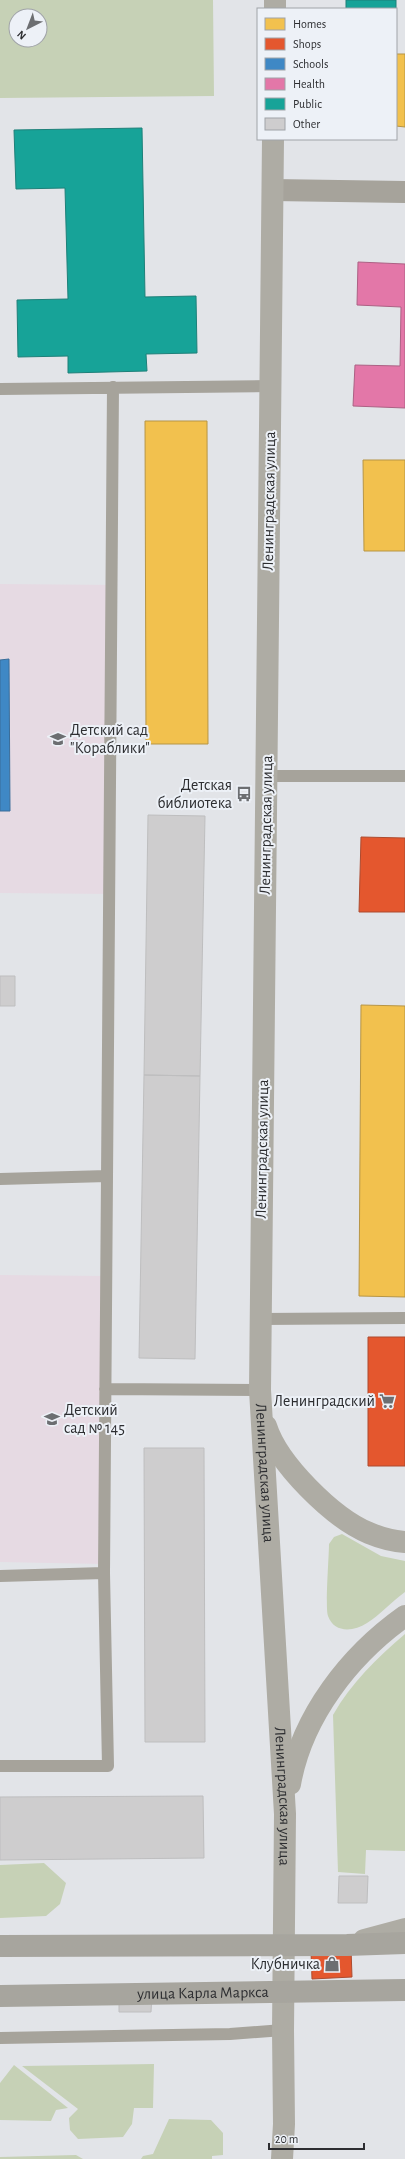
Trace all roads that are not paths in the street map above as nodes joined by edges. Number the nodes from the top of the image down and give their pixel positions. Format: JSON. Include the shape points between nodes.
{"nodes":[{"id":1,"x":273,"y":140,"type":"edge"},
{"id":2,"x":273,"y":190,"type":"junction"},
{"id":3,"x":405,"y":192,"type":"edge"},
{"id":4,"x":270,"y":386,"type":"junction"},
{"id":5,"x":113,"y":387,"type":"junction"},
{"id":6,"x":0,"y":389,"type":"edge"},
{"id":7,"x":267,"y":776,"type":"junction"},
{"id":8,"x":405,"y":776,"type":"edge"},
{"id":9,"x":107,"y":1176,"type":"junction"},
{"id":10,"x":0,"y":1179,"type":"edge"},
{"id":11,"x":405,"y":1318,"type":"edge"},
{"id":12,"x":261,"y":1319,"type":"junction"},
{"id":13,"x":105,"y":1389,"type":"junction"},
{"id":14,"x":261,"y":1398,"type":"junction"},
{"id":15,"x":405,"y":1542,"type":"edge"},
{"id":16,"x":104,"y":1573,"type":"junction"},
{"id":17,"x":0,"y":1576,"type":"edge"},
{"id":18,"x":405,"y":1616,"type":"edge"},
{"id":19,"x":0,"y":1766,"type":"edge"},
{"id":20,"x":285,"y":1814,"type":"junction"},
{"id":21,"x":405,"y":1929,"type":"edge"},
{"id":22,"x":405,"y":1943,"type":"edge"},
{"id":23,"x":347,"y":1945,"type":"junction"},
{"id":24,"x":0,"y":1946,"type":"edge"},
{"id":25,"x":345,"y":1990,"type":"junction"},
{"id":26,"x":405,"y":1990,"type":"edge"},
{"id":27,"x":405,"y":1993,"type":"edge"},
{"id":28,"x":0,"y":1996,"type":"edge"},
{"id":29,"x":283,"y":2030,"type":"junction"},
{"id":30,"x":0,"y":2038,"type":"edge"},
{"id":31,"x":284,"y":2124,"type":"junction"},
{"id":32,"x":282,"y":2159,"type":"edge"},
{"id":33,"x":294,"y":2159,"type":"edge"}],
"edges":[{"from":1,"to":2,"type":"main road","name":"Ленинградская улица"},
{"from":2,"to":3,"type":"street"},
{"from":2,"to":4,"type":"main road","name":"Ленинградская улица"},
{"from":4,"to":5,"type":"lane"},
{"from":4,"to":7,"type":"main road","name":"Ленинградская улица"},
{"from":5,"to":6,"type":"lane"},
{"from":5,"to":9,"type":"lane"},
{"from":7,"to":8,"type":"lane"},
{"from":7,"to":12,"type":"main road","name":"Ленинградская улица"},
{"from":9,"to":10,"type":"lane"},
{"from":9,"to":13,"type":"lane"},
{"from":11,"to":12,"type":"lane"},
{"from":12,"to":14,"type":"main road","name":"Ленинградская улица"},
{"from":13,"to":14,"type":"lane"},
{"from":13,"to":16,"type":"lane"},
{"from":14,"to":15,"type":"main road","via":[[271,1439],[305,1485],[347,1520],[368,1533],[388,1540]]},
{"from":14,"to":20,"type":"main road","name":"Ленинградская улица"},
{"from":16,"to":17,"type":"lane"},
{"from":16,"to":19,"type":"lane","via":[[108,1766]]},
{"from":18,"to":20,"type":"main road","via":[[347,1670],[317,1711],[297,1753]]},
{"from":20,"to":29,"type":"main road","name":"Ленинградская улица"},
{"from":21,"to":23,"type":"main road"},
{"from":22,"to":23,"type":"main road"},
{"from":23,"to":24,"type":"main road"},
{"from":25,"to":26,"type":"main road","name":"улица Карла Маркса"},
{"from":25,"to":27,"type":"main road"},
{"from":25,"to":28,"type":"main road","name":"улица Карла Маркса"},
{"from":29,"to":30,"type":"lane","via":[[230,2034]]},
{"from":29,"to":31,"type":"main road","name":"Ленинградская улица"},
{"from":31,"to":32,"type":"main road","name":"Ленинградская улица"},
{"from":31,"to":33,"type":"main road"}]}
